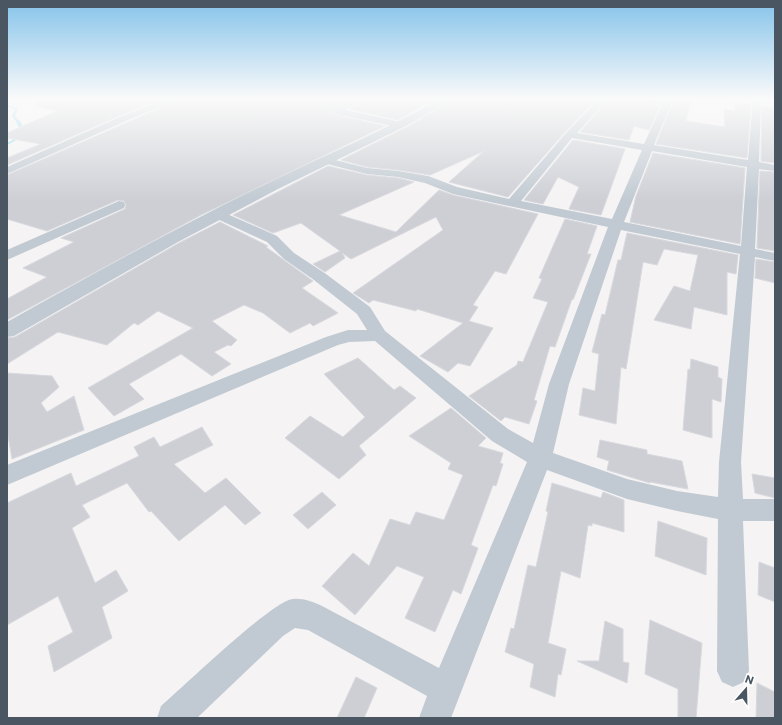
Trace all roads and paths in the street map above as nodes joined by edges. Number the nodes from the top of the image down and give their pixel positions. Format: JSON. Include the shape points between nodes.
{"nodes":[{"id":1,"x":92,"y":133,"type":"edge"},
{"id":2,"x":385,"y":133,"type":"edge"},
{"id":3,"x":573,"y":133,"type":"edge"},
{"id":4,"x":654,"y":133,"type":"edge"},
{"id":5,"x":755,"y":133,"type":"edge"},
{"id":6,"x":570,"y":136,"type":"junction"},
{"id":7,"x":647,"y":149,"type":"junction"},
{"id":8,"x":327,"y":161,"type":"junction"},
{"id":9,"x":754,"y":165,"type":"junction"},
{"id":10,"x":775,"y":168,"type":"edge"},
{"id":11,"x":7,"y":171,"type":"edge"},
{"id":12,"x":512,"y":203,"type":"junction"},
{"id":13,"x":119,"y":205,"type":"dead end"},
{"id":14,"x":218,"y":214,"type":"junction"},
{"id":15,"x":616,"y":225,"type":"junction"},
{"id":16,"x":748,"y":251,"type":"junction"},
{"id":17,"x":7,"y":256,"type":"edge"},
{"id":18,"x":775,"y":257,"type":"edge"},
{"id":19,"x":7,"y":330,"type":"edge"},
{"id":20,"x":380,"y":335,"type":"junction"},
{"id":21,"x":540,"y":458,"type":"junction"},
{"id":22,"x":7,"y":475,"type":"edge"},
{"id":23,"x":731,"y":510,"type":"junction"},
{"id":24,"x":775,"y":510,"type":"edge"},
{"id":25,"x":733,"y":671,"type":"dead end"},
{"id":26,"x":446,"y":689,"type":"junction"},
{"id":27,"x":173,"y":718,"type":"edge"},
{"id":28,"x":435,"y":718,"type":"edge"}],
"edges":[{"from":1,"to":11,"type":"street"},
{"from":2,"to":8,"type":"street"},
{"from":3,"to":6,"type":"street"},
{"from":4,"to":7,"type":"street"},
{"from":5,"to":9,"type":"street"},
{"from":6,"to":7,"type":"street"},
{"from":6,"to":12,"type":"street"},
{"from":7,"to":9,"type":"street"},
{"from":7,"to":15,"type":"street"},
{"from":8,"to":12,"type":"street","via":[[367,172],[398,174],[428,180],[453,190]]},
{"from":8,"to":14,"type":"street"},
{"from":9,"to":10,"type":"street"},
{"from":9,"to":16,"type":"street"},
{"from":12,"to":15,"type":"street"},
{"from":13,"to":17,"type":"street"},
{"from":14,"to":19,"type":"street","via":[[86,284]]},
{"from":14,"to":20,"type":"street","via":[[272,239],[289,256],[364,311]]},
{"from":15,"to":16,"type":"street"},
{"from":15,"to":21,"type":"street","via":[[559,384]]},
{"from":16,"to":18,"type":"street"},
{"from":16,"to":23,"type":"street","via":[[730,462]]},
{"from":20,"to":21,"type":"street","via":[[500,435]]},
{"from":20,"to":22,"type":"street","via":[[348,336],[332,341]]},
{"from":21,"to":23,"type":"street","via":[[626,489]]},
{"from":21,"to":26,"type":"street"},
{"from":23,"to":24,"type":"street"},
{"from":23,"to":25,"type":"street"},
{"from":26,"to":27,"type":"street","via":[[312,616],[292,613],[273,626]]},
{"from":26,"to":28,"type":"street"}]}
